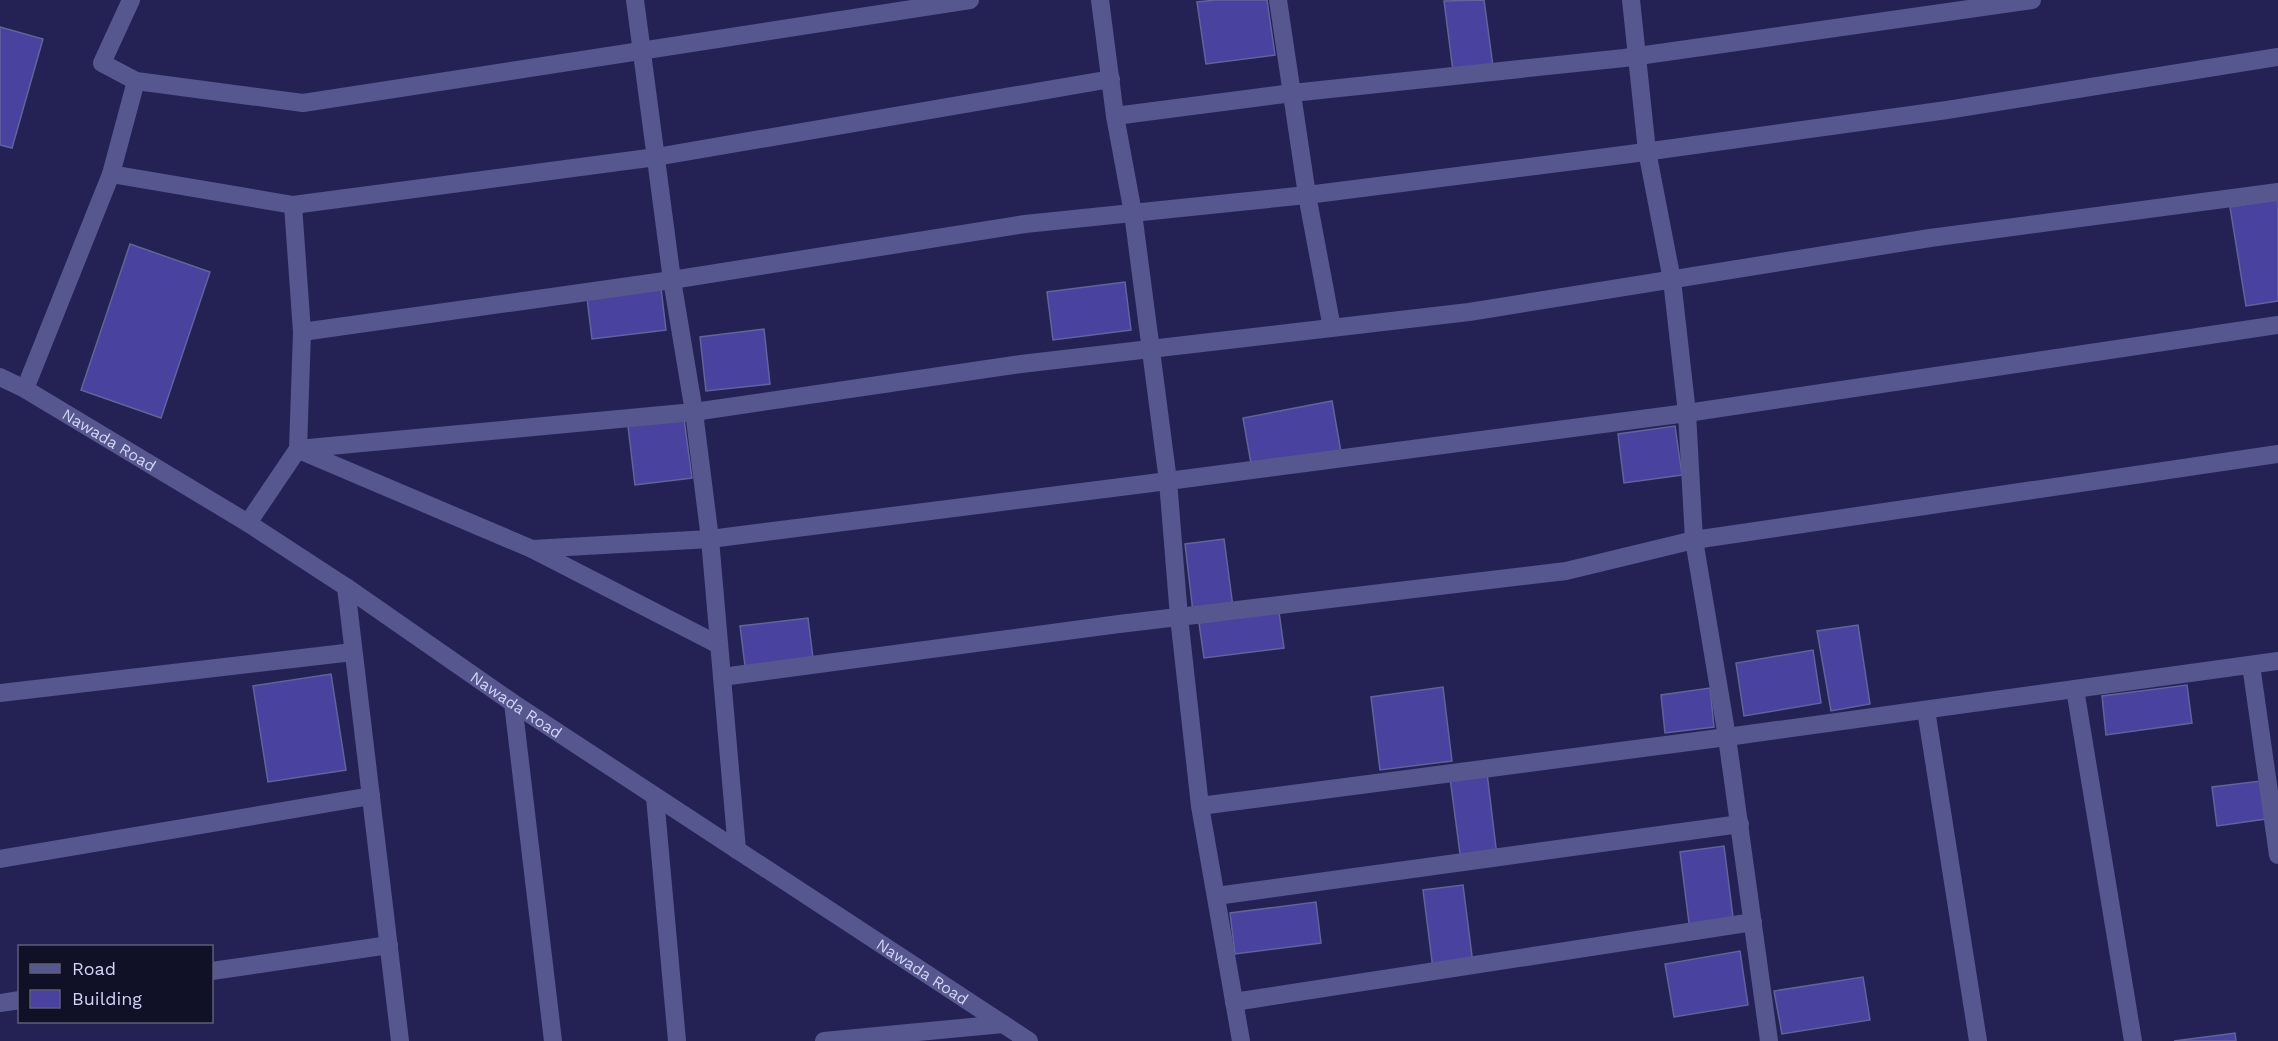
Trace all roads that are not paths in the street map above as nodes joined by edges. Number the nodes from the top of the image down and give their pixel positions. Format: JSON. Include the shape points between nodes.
{"nodes":[{"id":1,"x":131,"y":0,"type":"edge"},
{"id":2,"x":635,"y":0,"type":"edge"},
{"id":3,"x":970,"y":0,"type":"edge"},
{"id":4,"x":1101,"y":0,"type":"edge"},
{"id":5,"x":1278,"y":0,"type":"edge"},
{"id":6,"x":1631,"y":0,"type":"edge"},
{"id":7,"x":2032,"y":0,"type":"edge"},
{"id":8,"x":641,"y":50,"type":"junction"},
{"id":9,"x":1637,"y":56,"type":"junction"},
{"id":10,"x":2278,"y":57,"type":"edge"},
{"id":11,"x":1111,"y":80,"type":"junction"},
{"id":12,"x":136,"y":81,"type":"junction"},
{"id":13,"x":1292,"y":93,"type":"junction"},
{"id":14,"x":1115,"y":116,"type":"junction"},
{"id":15,"x":1647,"y":151,"type":"junction"},
{"id":16,"x":656,"y":157,"type":"junction"},
{"id":17,"x":111,"y":174,"type":"junction"},
{"id":18,"x":2278,"y":192,"type":"edge"},
{"id":19,"x":1307,"y":195,"type":"junction"},
{"id":20,"x":293,"y":206,"type":"junction"},
{"id":21,"x":1133,"y":213,"type":"junction"},
{"id":22,"x":672,"y":280,"type":"junction"},
{"id":23,"x":1672,"y":280,"type":"junction"},
{"id":24,"x":2278,"y":325,"type":"edge"},
{"id":25,"x":1332,"y":328,"type":"junction"},
{"id":26,"x":303,"y":332,"type":"junction"},
{"id":27,"x":1150,"y":349,"type":"junction"},
{"id":28,"x":0,"y":377,"type":"edge"},
{"id":29,"x":25,"y":389,"type":"junction"},
{"id":30,"x":694,"y":412,"type":"junction"},
{"id":31,"x":1687,"y":413,"type":"junction"},
{"id":32,"x":298,"y":449,"type":"junction"},
{"id":33,"x":2278,"y":454,"type":"edge"},
{"id":34,"x":1168,"y":481,"type":"junction"},
{"id":35,"x":248,"y":523,"type":"junction"},
{"id":36,"x":710,"y":539,"type":"junction"},
{"id":37,"x":1694,"y":540,"type":"junction"},
{"id":38,"x":532,"y":549,"type":"junction"},
{"id":39,"x":346,"y":587,"type":"junction"},
{"id":40,"x":1179,"y":617,"type":"junction"},
{"id":41,"x":719,"y":645,"type":"junction"},
{"id":42,"x":353,"y":652,"type":"junction"},
{"id":43,"x":2278,"y":661,"type":"edge"},
{"id":44,"x":2251,"y":665,"type":"junction"},
{"id":45,"x":722,"y":677,"type":"junction"},
{"id":46,"x":2074,"y":689,"type":"junction"},
{"id":47,"x":0,"y":693,"type":"edge"},
{"id":48,"x":513,"y":703,"type":"junction"},
{"id":49,"x":1926,"y":710,"type":"junction"},
{"id":50,"x":1727,"y":737,"type":"junction"},
{"id":51,"x":371,"y":796,"type":"junction"},
{"id":52,"x":655,"y":797,"type":"junction"},
{"id":53,"x":1200,"y":806,"type":"junction"},
{"id":54,"x":1740,"y":824,"type":"junction"},
{"id":55,"x":737,"y":850,"type":"junction"},
{"id":56,"x":2278,"y":855,"type":"edge"},
{"id":57,"x":0,"y":859,"type":"edge"},
{"id":58,"x":1216,"y":896,"type":"junction"},
{"id":59,"x":1753,"y":922,"type":"junction"},
{"id":60,"x":389,"y":945,"type":"junction"},
{"id":61,"x":213,"y":971,"type":"edge"},
{"id":62,"x":18,"y":1000,"type":"edge"},
{"id":63,"x":1234,"y":1002,"type":"junction"},
{"id":64,"x":0,"y":1003,"type":"edge"},
{"id":65,"x":1003,"y":1024,"type":"junction"},
{"id":66,"x":400,"y":1041,"type":"edge"},
{"id":67,"x":553,"y":1041,"type":"edge"},
{"id":68,"x":677,"y":1041,"type":"edge"},
{"id":69,"x":824,"y":1041,"type":"edge"},
{"id":70,"x":1029,"y":1041,"type":"edge"},
{"id":71,"x":1241,"y":1041,"type":"edge"},
{"id":72,"x":1769,"y":1041,"type":"edge"},
{"id":73,"x":1978,"y":1041,"type":"edge"},
{"id":74,"x":2133,"y":1041,"type":"edge"}],
"edges":[{"from":1,"to":12,"type":"street","via":[[102,63]]},
{"from":2,"to":8,"type":"street"},
{"from":3,"to":8,"type":"street"},
{"from":4,"to":11,"type":"street"},
{"from":5,"to":13,"type":"street"},
{"from":6,"to":9,"type":"street"},
{"from":7,"to":9,"type":"street"},
{"from":8,"to":12,"type":"street","via":[[303,103]]},
{"from":8,"to":16,"type":"street"},
{"from":9,"to":13,"type":"street"},
{"from":9,"to":15,"type":"street"},
{"from":10,"to":15,"type":"street","via":[[1947,110]]},
{"from":11,"to":14,"type":"street"},
{"from":11,"to":16,"type":"street"},
{"from":12,"to":17,"type":"street"},
{"from":13,"to":14,"type":"street"},
{"from":13,"to":19,"type":"street"},
{"from":14,"to":21,"type":"street"},
{"from":15,"to":19,"type":"street"},
{"from":15,"to":23,"type":"street"},
{"from":16,"to":20,"type":"street"},
{"from":16,"to":22,"type":"street"},
{"from":17,"to":20,"type":"street"},
{"from":17,"to":29,"type":"street"},
{"from":18,"to":23,"type":"street","via":[[1930,238]]},
{"from":19,"to":21,"type":"street"},
{"from":19,"to":25,"type":"street"},
{"from":20,"to":26,"type":"street"},
{"from":21,"to":22,"type":"street","via":[[1025,224]]},
{"from":21,"to":27,"type":"street"},
{"from":22,"to":26,"type":"street"},
{"from":22,"to":30,"type":"street"},
{"from":23,"to":25,"type":"street","via":[[1469,312]]},
{"from":23,"to":31,"type":"street"},
{"from":24,"to":31,"type":"street"},
{"from":25,"to":27,"type":"street"},
{"from":26,"to":32,"type":"street"},
{"from":27,"to":30,"type":"street"},
{"from":27,"to":34,"type":"street"},
{"from":28,"to":29,"type":"street","name":"Nawada Road"},
{"from":29,"to":35,"type":"street","name":"Nawada Road"},
{"from":30,"to":32,"type":"street"},
{"from":30,"to":36,"type":"street"},
{"from":31,"to":34,"type":"street"},
{"from":31,"to":37,"type":"street"},
{"from":32,"to":35,"type":"street"},
{"from":32,"to":38,"type":"street"},
{"from":33,"to":37,"type":"street"},
{"from":34,"to":36,"type":"street"},
{"from":34,"to":40,"type":"street"},
{"from":35,"to":39,"type":"street","name":"Nawada Road"},
{"from":36,"to":38,"type":"street"},
{"from":36,"to":41,"type":"street"},
{"from":37,"to":40,"type":"street","via":[[1566,571]]},
{"from":37,"to":50,"type":"street"},
{"from":38,"to":41,"type":"street"},
{"from":39,"to":42,"type":"street"},
{"from":39,"to":48,"type":"street","name":"Nawada Road"},
{"from":40,"to":45,"type":"street"},
{"from":40,"to":53,"type":"street"},
{"from":41,"to":45,"type":"street"},
{"from":42,"to":47,"type":"street"},
{"from":42,"to":51,"type":"street"},
{"from":43,"to":44,"type":"street"},
{"from":44,"to":46,"type":"street"},
{"from":44,"to":56,"type":"street"},
{"from":45,"to":55,"type":"street"},
{"from":46,"to":49,"type":"street"},
{"from":46,"to":74,"type":"street"},
{"from":48,"to":52,"type":"street","name":"Nawada Road"},
{"from":48,"to":67,"type":"street"},
{"from":49,"to":50,"type":"street"},
{"from":49,"to":73,"type":"street"},
{"from":50,"to":53,"type":"street"},
{"from":50,"to":54,"type":"street"},
{"from":51,"to":57,"type":"street"},
{"from":51,"to":60,"type":"street"},
{"from":52,"to":55,"type":"street","name":"Nawada Road"},
{"from":52,"to":68,"type":"street"},
{"from":53,"to":58,"type":"street"},
{"from":54,"to":58,"type":"street"},
{"from":54,"to":59,"type":"street"},
{"from":55,"to":65,"type":"street","name":"Nawada Road"},
{"from":58,"to":63,"type":"street"},
{"from":59,"to":63,"type":"street"},
{"from":59,"to":72,"type":"street"},
{"from":60,"to":61,"type":"street"},
{"from":60,"to":66,"type":"street"},
{"from":62,"to":64,"type":"street"},
{"from":63,"to":71,"type":"street"},
{"from":65,"to":69,"type":"street"},
{"from":65,"to":70,"type":"street","name":"Nawada Road"}]}
